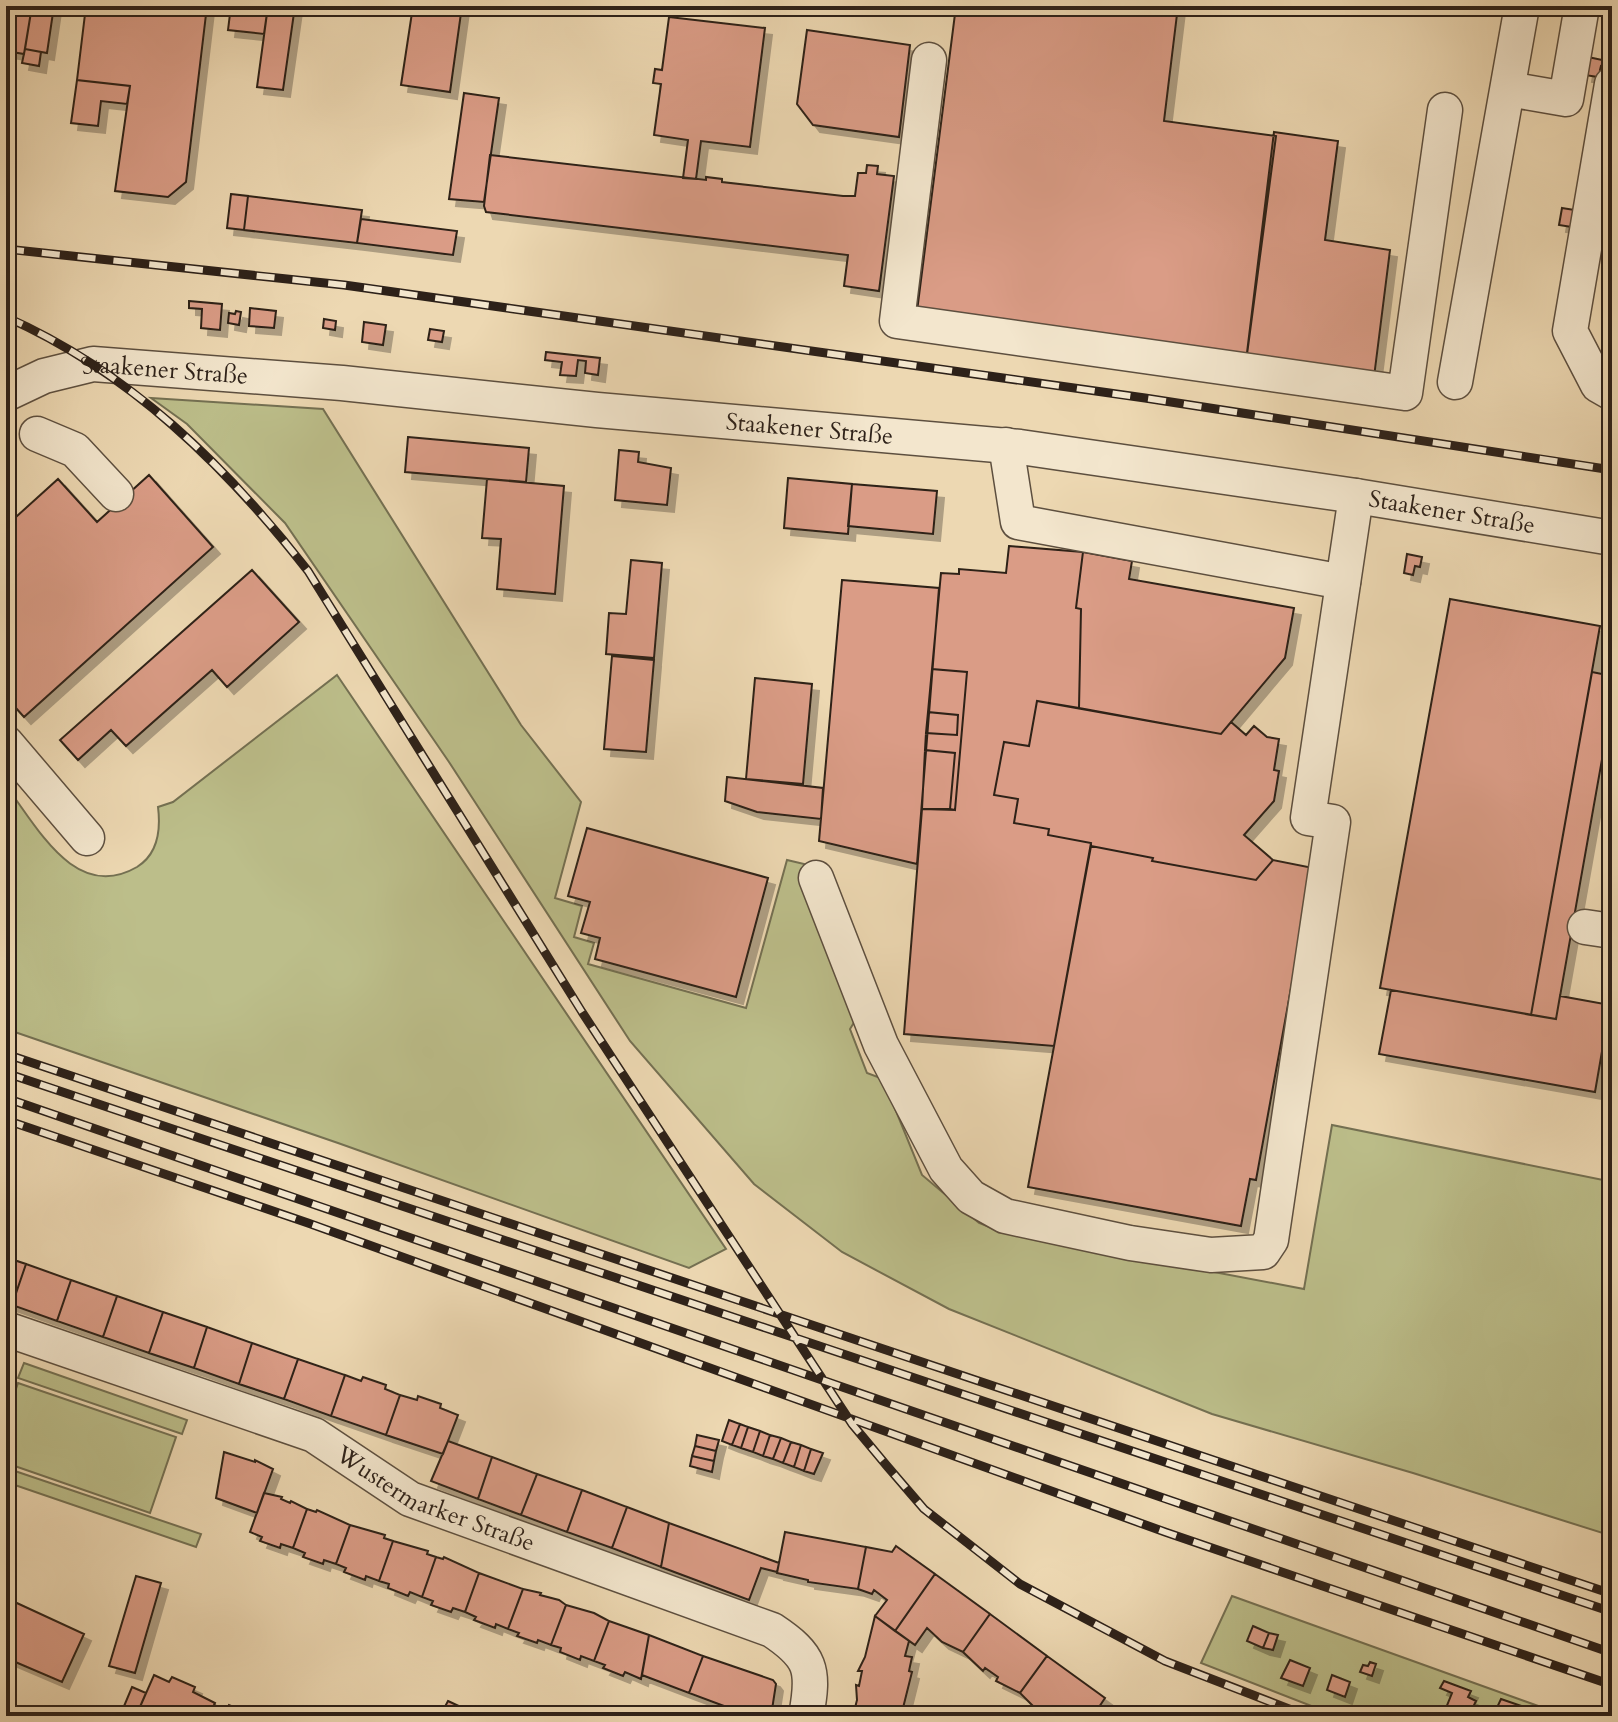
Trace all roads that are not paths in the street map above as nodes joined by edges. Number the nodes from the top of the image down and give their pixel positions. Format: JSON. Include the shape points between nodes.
{"nodes":[{"id":1,"x":1522,"y":6,"type":"edge"},
{"id":2,"x":1582,"y":6,"type":"edge"},
{"id":3,"x":929,"y":60,"type":"dead end"},
{"id":4,"x":1612,"y":84,"type":"edge"},
{"id":5,"x":1508,"y":89,"type":"junction"},
{"id":6,"x":1445,"y":110,"type":"dead end"},
{"id":7,"x":1455,"y":382,"type":"dead end"},
{"id":8,"x":1612,"y":393,"type":"edge"},
{"id":9,"x":6,"y":394,"type":"edge"},
{"id":10,"x":37,"y":434,"type":"dead end"},
{"id":11,"x":1006,"y":445,"type":"junction"},
{"id":12,"x":116,"y":494,"type":"dead end"},
{"id":13,"x":1356,"y":496,"type":"junction"},
{"id":14,"x":1612,"y":538,"type":"edge"},
{"id":15,"x":1343,"y":582,"type":"junction"},
{"id":16,"x":6,"y":743,"type":"edge"},
{"id":17,"x":87,"y":838,"type":"dead end"},
{"id":18,"x":816,"y":878,"type":"dead end"},
{"id":19,"x":6,"y":1329,"type":"edge"},
{"id":20,"x":806,"y":1716,"type":"edge"}],
"edges":[{"from":1,"to":5,"type":"street"},
{"from":2,"to":5,"type":"street","via":[[1566,99]]},
{"from":3,"to":6,"type":"street","via":[[897,321],[1405,393]]},
{"from":4,"to":8,"type":"street","via":[[1570,331],[1598,385]]},
{"from":5,"to":7,"type":"street"},
{"from":9,"to":11,"type":"street","name":"Staakener Straße","via":[[44,376],[93,364]]},
{"from":10,"to":12,"type":"street","via":[[75,450]]},
{"from":11,"to":13,"type":"street","name":"Staakener Straße"},
{"from":11,"to":15,"type":"street","via":[[1018,522]]},
{"from":13,"to":14,"type":"street","name":"Staakener Straße"},
{"from":13,"to":15,"type":"street"},
{"from":15,"to":18,"type":"street","via":[[1308,818],[1333,822],[1271,1240],[1263,1252],[1211,1255],[1130,1243],[1005,1216],[971,1197],[946,1169],[881,1045]]},
{"from":16,"to":17,"type":"street"},
{"from":19,"to":20,"type":"street","name":"Wustermarker Straße","via":[[314,1435],[410,1499],[772,1630],[797,1647],[808,1665],[811,1692]]}]}
